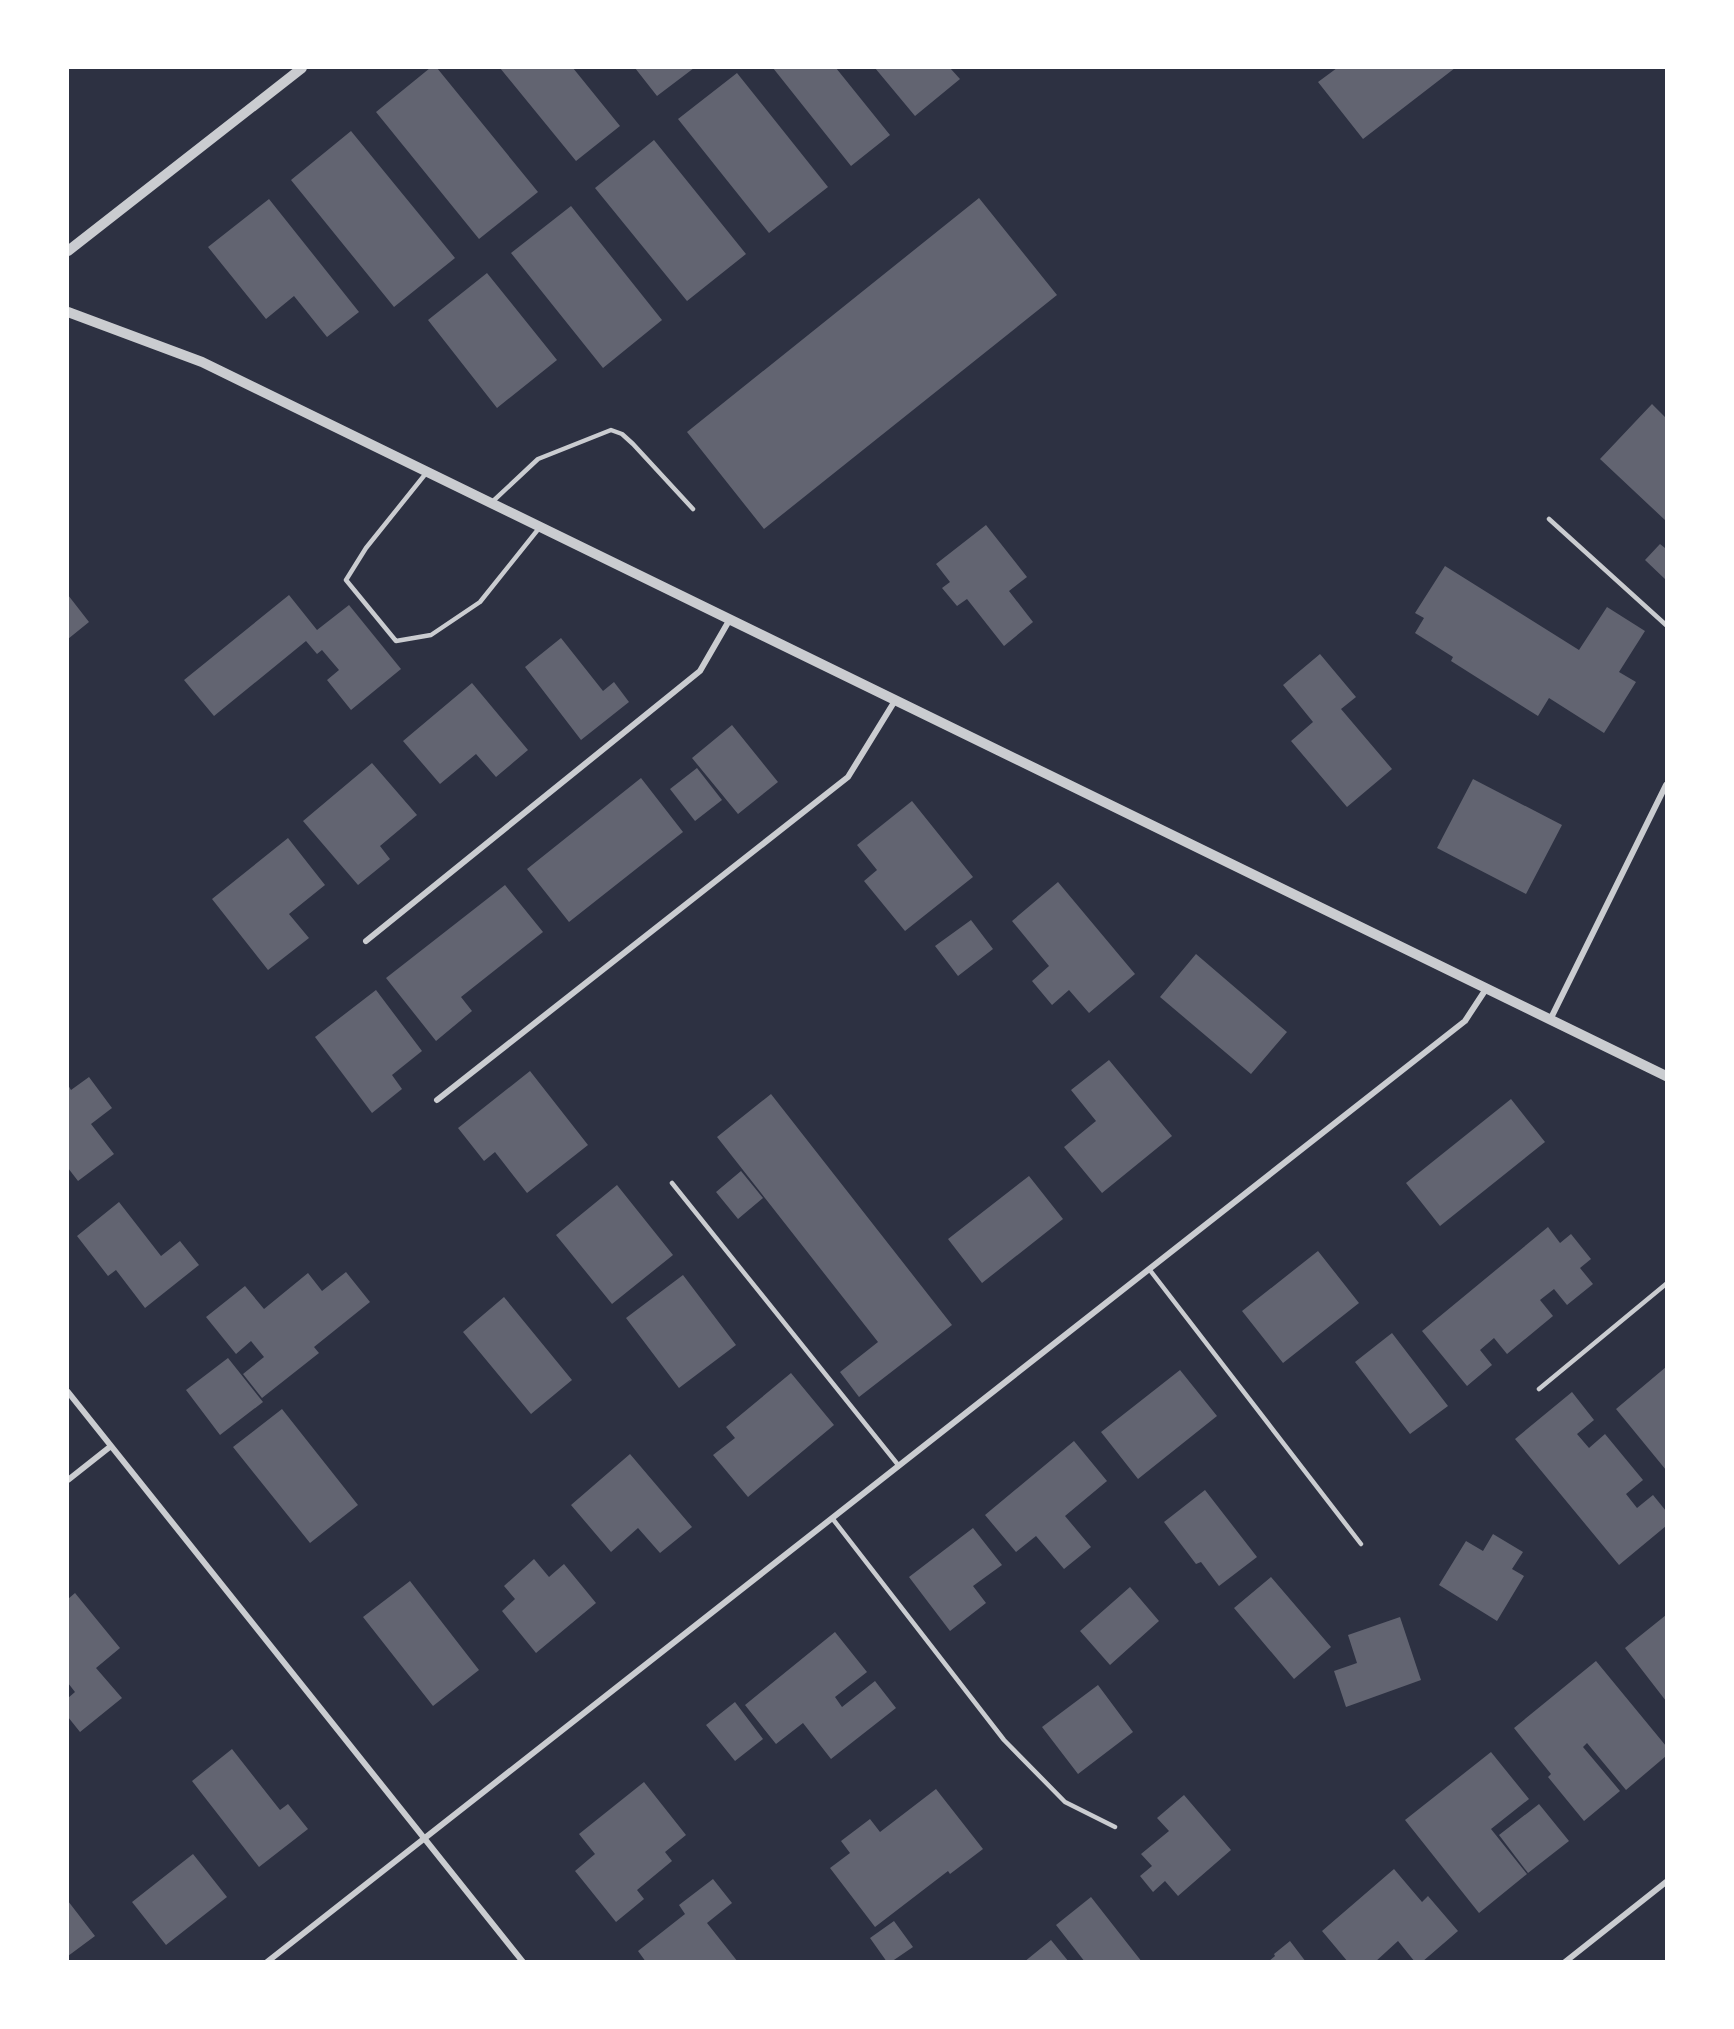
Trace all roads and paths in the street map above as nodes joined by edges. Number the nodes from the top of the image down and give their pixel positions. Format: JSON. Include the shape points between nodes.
{"nodes":[{"id":1,"x":302,"y":68,"type":"edge"},
{"id":2,"x":68,"y":251,"type":"edge"},
{"id":3,"x":68,"y":312,"type":"edge"},
{"id":4,"x":427,"y":472,"type":"junction"},
{"id":5,"x":490,"y":502,"type":"junction"},
{"id":6,"x":693,"y":509,"type":"dead end"},
{"id":7,"x":1549,"y":519,"type":"dead end"},
{"id":8,"x":540,"y":527,"type":"junction"},
{"id":9,"x":730,"y":619,"type":"junction"},
{"id":10,"x":1666,"y":626,"type":"edge"},
{"id":11,"x":896,"y":699,"type":"junction"},
{"id":12,"x":1666,"y":785,"type":"edge"},
{"id":13,"x":366,"y":941,"type":"dead end"},
{"id":14,"x":1486,"y":989,"type":"junction"},
{"id":15,"x":1550,"y":1020,"type":"junction"},
{"id":16,"x":1666,"y":1076,"type":"edge"},
{"id":17,"x":437,"y":1100,"type":"dead end"},
{"id":18,"x":672,"y":1183,"type":"dead end"},
{"id":19,"x":1149,"y":1269,"type":"junction"},
{"id":20,"x":1666,"y":1284,"type":"edge"},
{"id":21,"x":1539,"y":1389,"type":"dead end"},
{"id":22,"x":68,"y":1392,"type":"edge"},
{"id":23,"x":111,"y":1446,"type":"junction"},
{"id":24,"x":898,"y":1466,"type":"junction"},
{"id":25,"x":68,"y":1480,"type":"edge"},
{"id":26,"x":832,"y":1518,"type":"junction"},
{"id":27,"x":1361,"y":1544,"type":"dead end"},
{"id":28,"x":1115,"y":1827,"type":"dead end"},
{"id":29,"x":425,"y":1838,"type":"junction"},
{"id":30,"x":1666,"y":1882,"type":"edge"},
{"id":31,"x":267,"y":1962,"type":"edge"},
{"id":32,"x":523,"y":1962,"type":"edge"},
{"id":33,"x":1565,"y":1962,"type":"edge"}],
"edges":[{"from":1,"to":2,"type":"street"},
{"from":3,"to":4,"type":"street","via":[[202,362]]},
{"from":4,"to":5,"type":"street"},
{"from":4,"to":8,"type":"lane","via":[[366,548],[346,580],[396,641],[431,635],[480,602]]},
{"from":5,"to":6,"type":"lane","via":[[538,459],[611,430],[633,444]]},
{"from":5,"to":8,"type":"street"},
{"from":7,"to":10,"type":"lane"},
{"from":8,"to":9,"type":"street"},
{"from":9,"to":11,"type":"street"},
{"from":9,"to":13,"type":"street","via":[[700,671]]},
{"from":11,"to":14,"type":"street"},
{"from":11,"to":17,"type":"street","via":[[848,777]]},
{"from":12,"to":15,"type":"street"},
{"from":14,"to":15,"type":"street"},
{"from":14,"to":19,"type":"street","via":[[1465,1021]]},
{"from":15,"to":16,"type":"street"},
{"from":18,"to":24,"type":"lane"},
{"from":19,"to":24,"type":"street"},
{"from":19,"to":27,"type":"lane"},
{"from":20,"to":21,"type":"lane"},
{"from":22,"to":23,"type":"street"},
{"from":23,"to":25,"type":"street"},
{"from":23,"to":29,"type":"street"},
{"from":24,"to":26,"type":"street"},
{"from":26,"to":28,"type":"lane","via":[[1004,1740],[1065,1802]]},
{"from":26,"to":29,"type":"street"},
{"from":29,"to":31,"type":"street"},
{"from":29,"to":32,"type":"street"},
{"from":30,"to":33,"type":"street"}]}
